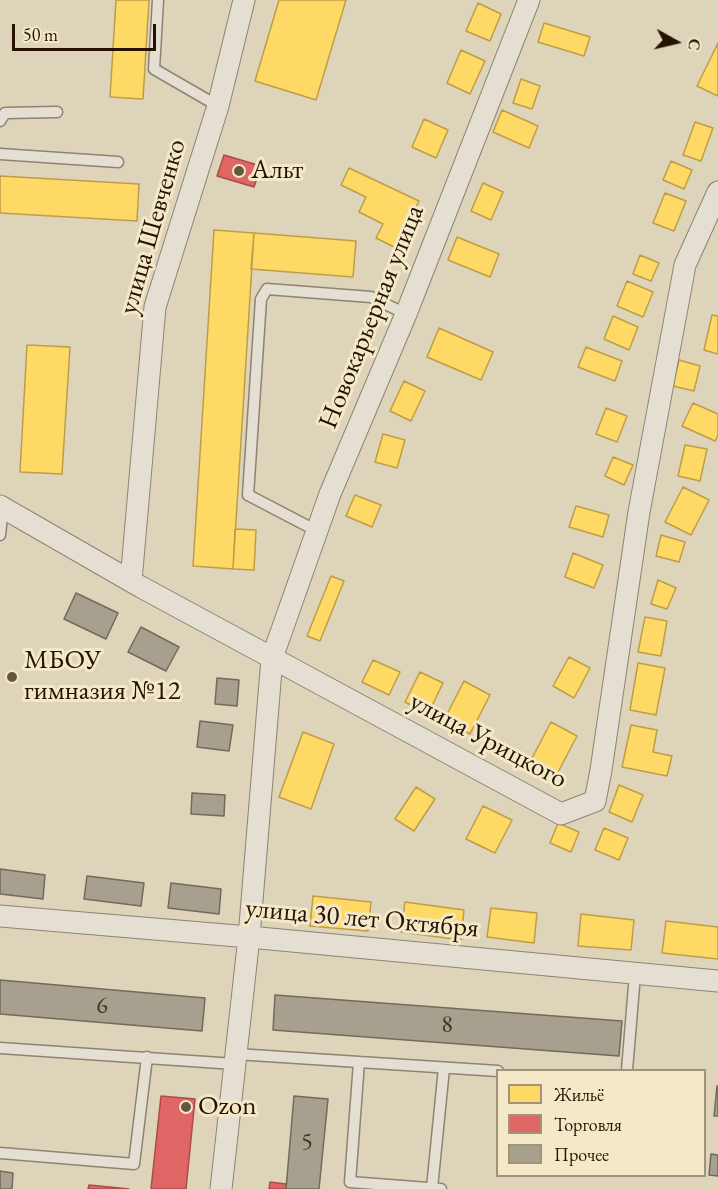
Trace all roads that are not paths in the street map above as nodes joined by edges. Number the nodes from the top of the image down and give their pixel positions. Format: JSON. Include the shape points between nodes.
{"nodes":[{"id":1,"x":158,"y":0,"type":"edge"},
{"id":2,"x":244,"y":0,"type":"edge"},
{"id":3,"x":529,"y":0,"type":"edge"},
{"id":4,"x":218,"y":106,"type":"junction"},
{"id":5,"x":57,"y":112,"type":"dead end"},
{"id":6,"x":0,"y":121,"type":"edge"},
{"id":7,"x":0,"y":154,"type":"edge"},
{"id":8,"x":118,"y":162,"type":"dead end"},
{"id":9,"x":718,"y":192,"type":"edge"},
{"id":10,"x":406,"y":314,"type":"junction"},
{"id":11,"x":2,"y":507,"type":"edge"},
{"id":12,"x":317,"y":531,"type":"junction"},
{"id":13,"x":0,"y":535,"type":"edge"},
{"id":14,"x":131,"y":581,"type":"junction"},
{"id":15,"x":272,"y":658,"type":"junction"},
{"id":16,"x":0,"y":916,"type":"edge"},
{"id":17,"x":249,"y":937,"type":"junction"},
{"id":18,"x":635,"y":974,"type":"junction"},
{"id":19,"x":718,"y":981,"type":"edge"},
{"id":20,"x":0,"y":1048,"type":"edge"},
{"id":21,"x":147,"y":1057,"type":"junction"},
{"id":22,"x":235,"y":1059,"type":"junction"},
{"id":23,"x":359,"y":1062,"type":"junction"},
{"id":24,"x":444,"y":1068,"type":"junction"},
{"id":25,"x":627,"y":1069,"type":"edge"},
{"id":26,"x":496,"y":1071,"type":"edge"},
{"id":27,"x":0,"y":1153,"type":"edge"},
{"id":28,"x":432,"y":1188,"type":"edge"},
{"id":29,"x":221,"y":1189,"type":"edge"},
{"id":30,"x":441,"y":1189,"type":"edge"}],
"edges":[{"from":1,"to":4,"type":"lane","via":[[154,69]]},
{"from":2,"to":4,"type":"street","name":"улица Шевченко"},
{"from":3,"to":10,"type":"street","name":"Новокарьерная улица"},
{"from":4,"to":14,"type":"street","name":"улица Шевченко","via":[[155,307]]},
{"from":5,"to":6,"type":"lane","via":[[6,113]]},
{"from":7,"to":8,"type":"lane"},
{"from":9,"to":15,"type":"street","name":"улица Урицкого","via":[[685,265],[639,512],[595,801],[561,814]]},
{"from":10,"to":12,"type":"street","name":"Новокарьерная улица"},
{"from":10,"to":12,"type":"lane","via":[[371,297],[267,289],[261,299],[248,495]]},
{"from":11,"to":13,"type":"lane"},
{"from":11,"to":14,"type":"street","name":"улица Урицкого"},
{"from":12,"to":15,"type":"street","name":"Новокарьерная улица"},
{"from":14,"to":15,"type":"street","name":"улица Урицкого"},
{"from":15,"to":17,"type":"street","name":"Новокарьерная улица"},
{"from":16,"to":17,"type":"street","name":"улица 30 лет Октября"},
{"from":17,"to":18,"type":"street","name":"улица 30 лет Октября"},
{"from":17,"to":22,"type":"street","name":"Новокарьерная улица"},
{"from":18,"to":19,"type":"street","name":"улица 30 лет Октября"},
{"from":18,"to":25,"type":"lane"},
{"from":20,"to":21,"type":"lane"},
{"from":21,"to":22,"type":"lane"},
{"from":21,"to":27,"type":"lane","via":[[134,1164]]},
{"from":22,"to":23,"type":"lane"},
{"from":22,"to":29,"type":"street","name":"Новокарьерная улица"},
{"from":23,"to":24,"type":"lane"},
{"from":23,"to":28,"type":"lane","via":[[350,1182]]},
{"from":24,"to":26,"type":"lane"},
{"from":24,"to":28,"type":"lane"},
{"from":28,"to":30,"type":"lane"}]}
